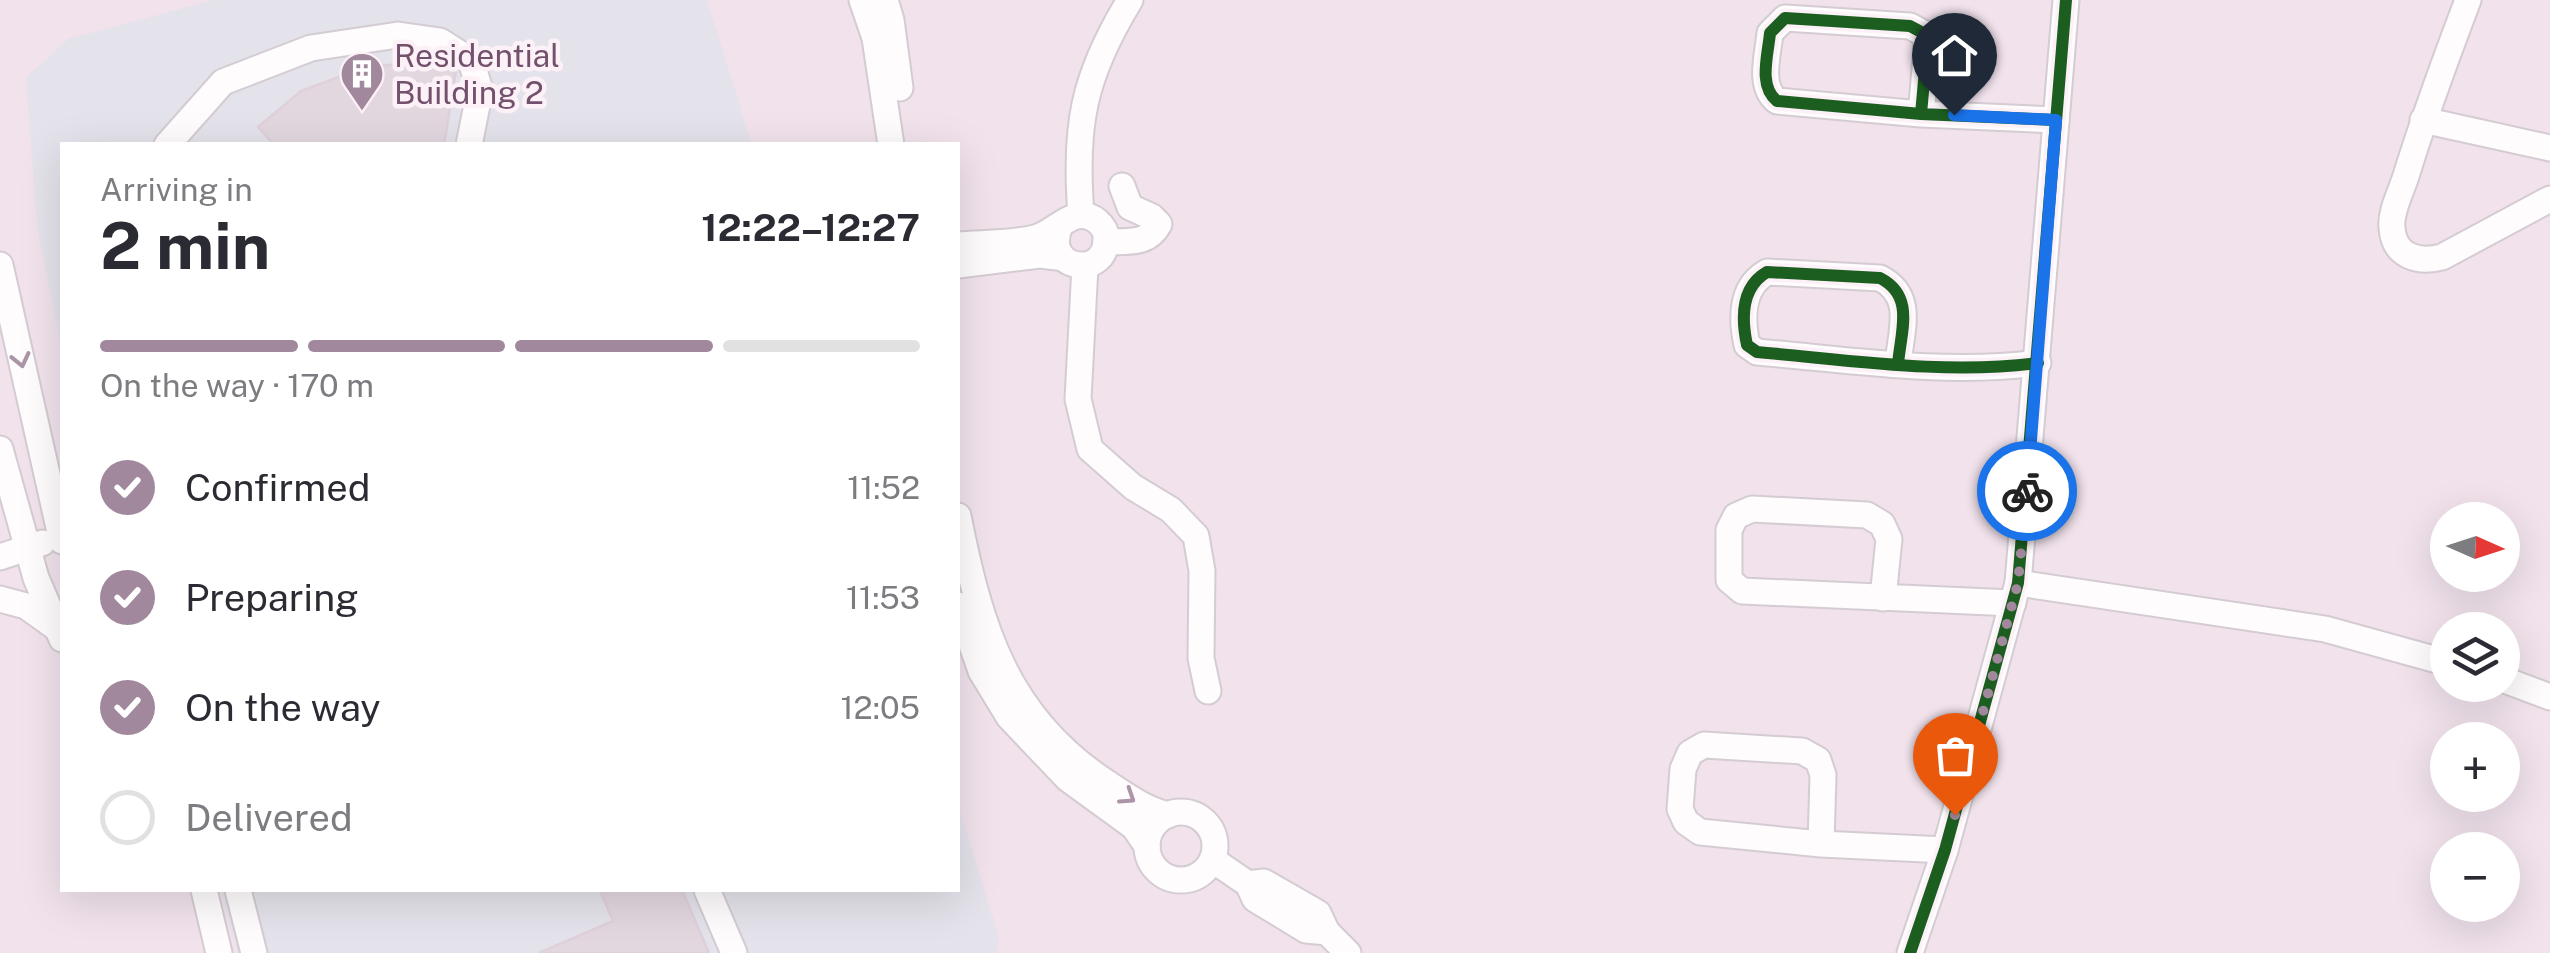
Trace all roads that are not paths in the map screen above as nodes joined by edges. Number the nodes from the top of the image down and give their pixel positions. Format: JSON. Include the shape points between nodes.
{"nodes":[{"id":1,"x":862,"y":0,"type":"edge"},
{"id":2,"x":884,"y":0,"type":"edge"},
{"id":3,"x":1130,"y":0,"type":"edge"},
{"id":4,"x":2468,"y":0,"type":"edge"},
{"id":5,"x":2067,"y":2,"type":"edge"},
{"id":6,"x":1921,"y":114,"type":"junction"},
{"id":7,"x":2056,"y":120,"type":"junction"},
{"id":8,"x":2423,"y":120,"type":"junction"},
{"id":9,"x":169,"y":142,"type":"edge"},
{"id":10,"x":470,"y":142,"type":"edge"},
{"id":11,"x":890,"y":142,"type":"edge"},
{"id":12,"x":908,"y":142,"type":"edge"},
{"id":13,"x":2550,"y":148,"type":"edge"},
{"id":14,"x":1122,"y":186,"type":"dead end"},
{"id":15,"x":2550,"y":199,"type":"edge"},
{"id":16,"x":1070,"y":220,"type":"junction"},
{"id":17,"x":1106,"y":242,"type":"junction"},
{"id":18,"x":960,"y":245,"type":"edge"},
{"id":19,"x":1074,"y":262,"type":"junction"},
{"id":20,"x":0,"y":265,"type":"edge"},
{"id":21,"x":960,"y":266,"type":"edge"},
{"id":22,"x":2038,"y":363,"type":"junction"},
{"id":23,"x":1898,"y":364,"type":"junction"},
{"id":24,"x":1,"y":465,"type":"edge"},
{"id":25,"x":960,"y":526,"type":"edge"},
{"id":26,"x":60,"y":530,"type":"edge"},
{"id":27,"x":60,"y":540,"type":"edge"},
{"id":28,"x":28,"y":549,"type":"junction"},
{"id":29,"x":0,"y":557,"type":"edge"},
{"id":30,"x":60,"y":571,"type":"edge"},
{"id":31,"x":36,"y":578,"type":"junction"},
{"id":32,"x":0,"y":588,"type":"edge"},
{"id":33,"x":2016,"y":593,"type":"junction"},
{"id":34,"x":1883,"y":598,"type":"junction"},
{"id":35,"x":0,"y":599,"type":"edge"},
{"id":36,"x":960,"y":611,"type":"edge"},
{"id":37,"x":60,"y":634,"type":"edge"},
{"id":38,"x":2430,"y":657,"type":"edge"},
{"id":39,"x":2520,"y":686,"type":"edge"},
{"id":40,"x":1208,"y":690,"type":"dead end"},
{"id":41,"x":2550,"y":697,"type":"edge"},
{"id":42,"x":1168,"y":814,"type":"junction"},
{"id":43,"x":1821,"y":844,"type":"junction"},
{"id":44,"x":1147,"y":846,"type":"junction"},
{"id":45,"x":1945,"y":850,"type":"junction"},
{"id":46,"x":1213,"y":860,"type":"junction"},
{"id":47,"x":204,"y":892,"type":"edge"},
{"id":48,"x":239,"y":892,"type":"edge"},
{"id":49,"x":708,"y":892,"type":"edge"},
{"id":50,"x":219,"y":953,"type":"edge"},
{"id":51,"x":254,"y":953,"type":"edge"},
{"id":52,"x":734,"y":953,"type":"edge"},
{"id":53,"x":1348,"y":953,"type":"edge"},
{"id":54,"x":1910,"y":953,"type":"edge"}],
"edges":[{"from":1,"to":11,"type":"street","via":[[875,38]]},
{"from":2,"to":12,"type":"street"},
{"from":3,"to":16,"type":"street","via":[[1087,87]]},
{"from":4,"to":8,"type":"street"},
{"from":5,"to":7,"type":"street"},
{"from":6,"to":6,"type":"street","via":[[1778,101],[1766,82],[1770,32],[1785,18],[1910,26],[1924,34],[1927,48]]},
{"from":6,"to":7,"type":"street"},
{"from":7,"to":22,"type":"street"},
{"from":8,"to":13,"type":"street"},
{"from":8,"to":15,"type":"street","via":[[2391,224],[2405,255],[2424,262],[2442,257]]},
{"from":9,"to":10,"type":"street","via":[[223,82],[311,48],[398,34],[440,41],[471,61],[480,90]]},
{"from":14,"to":17,"type":"street","via":[[1130,207],[1159,224],[1143,241]]},
{"from":16,"to":17,"type":"street","via":[[1089,216],[1102,226]]},
{"from":16,"to":18,"type":"street","via":[[1037,238]]},
{"from":16,"to":19,"type":"street","via":[[1056,242]]},
{"from":17,"to":19,"type":"street","via":[[1100,258]]},
{"from":19,"to":21,"type":"street","via":[[1040,255]]},
{"from":19,"to":40,"type":"street","via":[[1078,399],[1090,449],[1196,536]]},
{"from":20,"to":26,"type":"street","one_way":true},
{"from":22,"to":23,"type":"street"},
{"from":22,"to":33,"type":"street"},
{"from":23,"to":23,"type":"street","via":[[1757,352],[1747,345],[1744,330],[1753,280],[1767,272],[1880,278],[1896,286],[1903,302]]},
{"from":24,"to":28,"type":"street"},
{"from":25,"to":42,"type":"street","one_way":true,"via":[[973,592],[998,662],[1026,708],[1080,766],[1148,810]]},
{"from":27,"to":28,"type":"street"},
{"from":28,"to":29,"type":"street"},
{"from":28,"to":31,"type":"street"},
{"from":30,"to":31,"type":"street"},
{"from":31,"to":32,"type":"street"},
{"from":31,"to":37,"type":"street"},
{"from":33,"to":34,"type":"street"},
{"from":33,"to":38,"type":"street","via":[[2326,628]]},
{"from":33,"to":45,"type":"street"},
{"from":34,"to":34,"type":"street","via":[[1742,591],[1729,580],[1729,530],[1736,516],[1752,509],[1867,515],[1882,524],[1888,539]]},
{"from":35,"to":37,"type":"street","via":[[26,606]]},
{"from":36,"to":44,"type":"street","via":[[981,671],[1009,717],[1068,779],[1134,827]]},
{"from":39,"to":41,"type":"street"},
{"from":42,"to":44,"type":"street","via":[[1152,829]]},
{"from":42,"to":46,"type":"street","via":[[1202,818],[1215,837]]},
{"from":43,"to":43,"type":"street","via":[[1700,832],[1680,809],[1690,753],[1704,745],[1802,751],[1818,760]]},
{"from":43,"to":45,"type":"street"},
{"from":44,"to":46,"type":"street","via":[[1156,871],[1181,882],[1206,872]]},
{"from":45,"to":54,"type":"street"},
{"from":46,"to":53,"type":"street","via":[[1248,884],[1255,898],[1306,930],[1327,932]]},
{"from":47,"to":50,"type":"street"},
{"from":48,"to":51,"type":"street"},
{"from":49,"to":52,"type":"street"}]}
